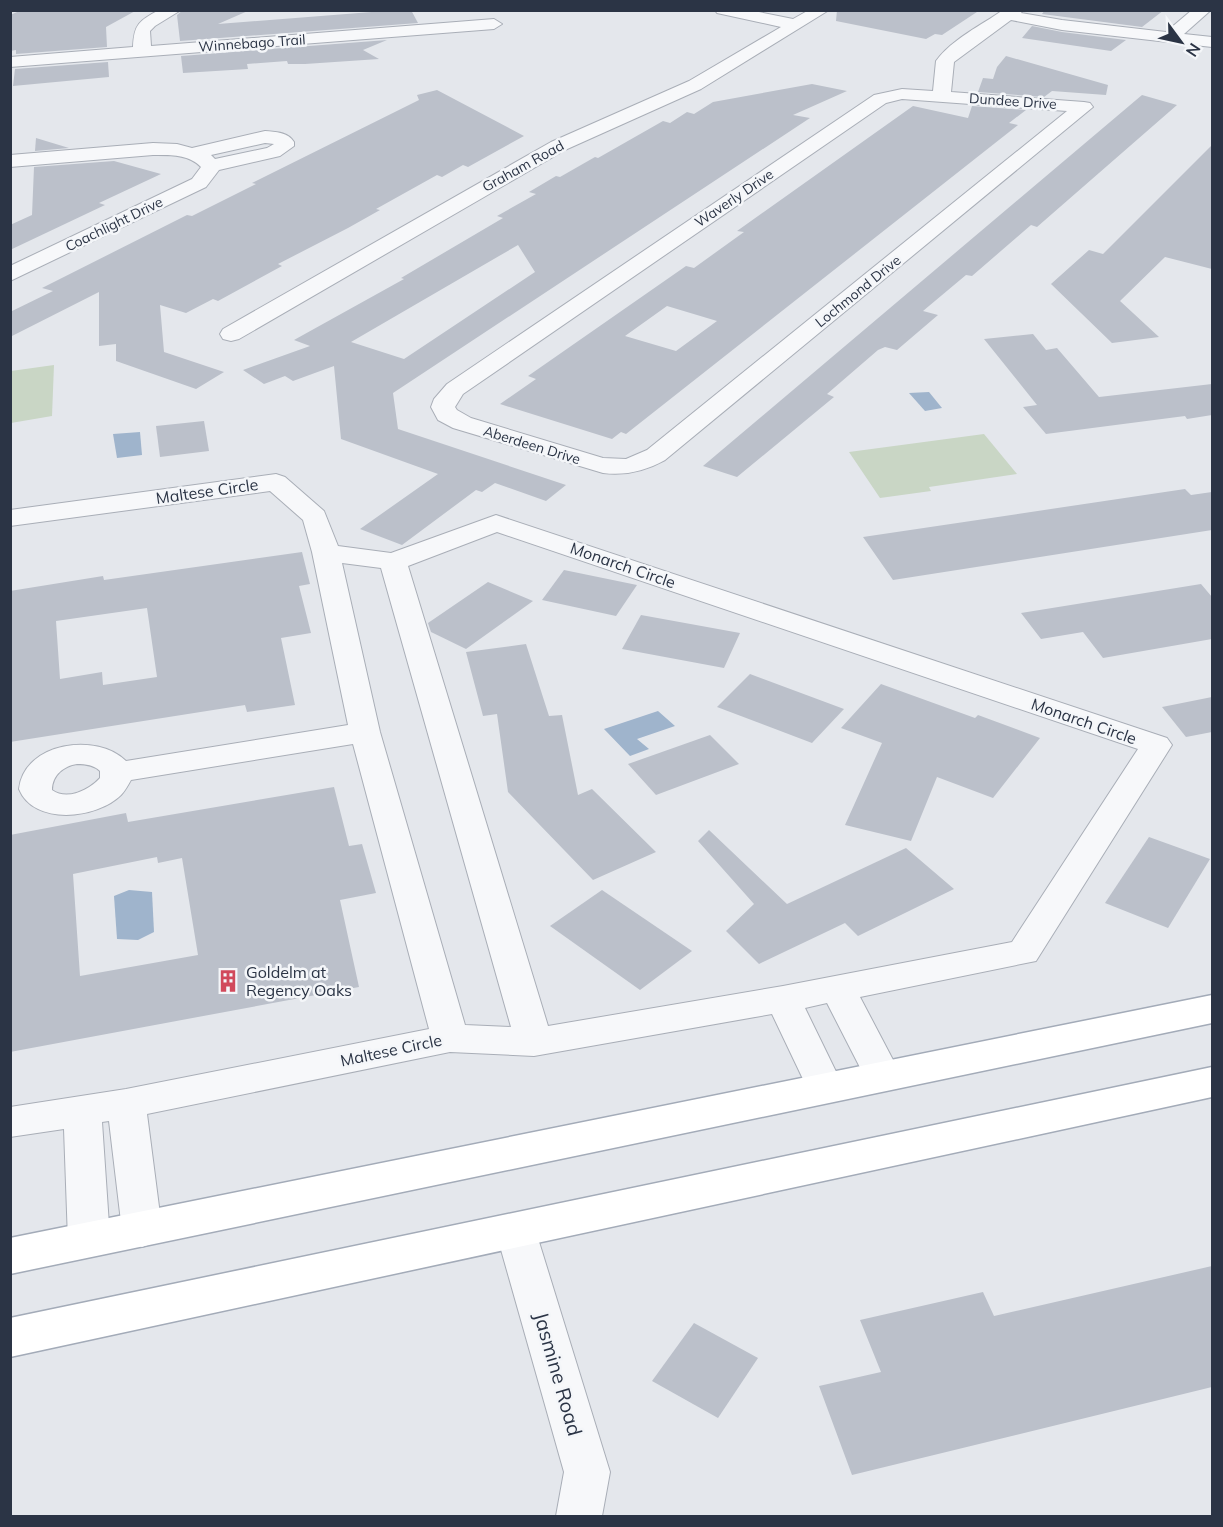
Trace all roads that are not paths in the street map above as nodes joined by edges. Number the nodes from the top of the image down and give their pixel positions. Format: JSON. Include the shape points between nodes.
{"nodes":[{"id":1,"x":173,"y":10,"type":"edge"},
{"id":2,"x":723,"y":10,"type":"edge"},
{"id":3,"x":821,"y":10,"type":"edge"},
{"id":4,"x":1203,"y":10,"type":"edge"},
{"id":5,"x":1011,"y":13,"type":"edge"},
{"id":6,"x":494,"y":24,"type":"dead end"},
{"id":7,"x":796,"y":25,"type":"junction"},
{"id":8,"x":1171,"y":36,"type":"junction"},
{"id":9,"x":1212,"y":42,"type":"edge"},
{"id":10,"x":142,"y":52,"type":"junction"},
{"id":11,"x":10,"y":62,"type":"edge"},
{"id":12,"x":942,"y":96,"type":"junction"},
{"id":13,"x":1083,"y":107,"type":"joint"},
{"id":14,"x":192,"y":154,"type":"junction"},
{"id":15,"x":10,"y":161,"type":"edge"},
{"id":16,"x":211,"y":166,"type":"junction"},
{"id":17,"x":10,"y":275,"type":"edge"},
{"id":18,"x":231,"y":334,"type":"dead end"},
{"id":19,"x":443,"y":407,"type":"joint"},
{"id":20,"x":628,"y":468,"type":"joint"},
{"id":21,"x":10,"y":518,"type":"edge"},
{"id":22,"x":326,"y":552,"type":"junction"},
{"id":23,"x":393,"y":562,"type":"junction"},
{"id":24,"x":365,"y":732,"type":"junction"},
{"id":25,"x":117,"y":772,"type":"junction"},
{"id":26,"x":22,"y":788,"type":"edge"},
{"id":27,"x":838,"y":988,"type":"junction"},
{"id":28,"x":783,"y":999,"type":"junction"},
{"id":29,"x":1212,"y":1009,"type":"edge"},
{"id":30,"x":450,"y":1038,"type":"junction"},
{"id":31,"x":534,"y":1042,"type":"junction"},
{"id":32,"x":883,"y":1077,"type":"junction"},
{"id":33,"x":1212,"y":1082,"type":"edge"},
{"id":34,"x":825,"y":1088,"type":"junction"},
{"id":35,"x":126,"y":1104,"type":"junction"},
{"id":36,"x":82,"y":1111,"type":"junction"},
{"id":37,"x":10,"y":1122,"type":"edge"},
{"id":38,"x":142,"y":1230,"type":"junction"},
{"id":39,"x":516,"y":1232,"type":"junction"},
{"id":40,"x":89,"y":1240,"type":"junction"},
{"id":41,"x":10,"y":1256,"type":"edge"},
{"id":42,"x":10,"y":1280,"type":"edge"},
{"id":43,"x":10,"y":1338,"type":"edge"},
{"id":44,"x":579,"y":1516,"type":"edge"}],
"edges":[{"from":1,"to":10,"type":"street","via":[[142,30]]},
{"from":2,"to":7,"type":"street"},
{"from":3,"to":7,"type":"street","name":"Graham Road"},
{"from":4,"to":8,"type":"street"},
{"from":5,"to":8,"type":"street","via":[[1062,25]]},
{"from":5,"to":12,"type":"street","via":[[945,61]]},
{"from":6,"to":10,"type":"street","name":"Winnebago Trail"},
{"from":7,"to":18,"type":"street","name":"Graham Road","via":[[694,85],[558,146]]},
{"from":8,"to":9,"type":"street"},
{"from":10,"to":11,"type":"street","name":"Winnebago Trail"},
{"from":12,"to":13,"type":"street","name":"Dundee Drive"},
{"from":12,"to":19,"type":"street","name":"Waverly Drive","via":[[902,94],[880,99],[455,389]]},
{"from":13,"to":20,"type":"street","name":"Lochmond Drive","via":[[656,455]]},
{"from":14,"to":15,"type":"street","via":[[153,149]]},
{"from":14,"to":16,"type":"street"},
{"from":14,"to":16,"type":"street","via":[[265,137],[285,142],[273,152]]},
{"from":16,"to":17,"type":"street","name":"Coachlight Drive","via":[[199,183]]},
{"from":19,"to":20,"type":"street","name":"Aberdeen Drive","via":[[447,415],[462,423],[594,464]]},
{"from":21,"to":22,"type":"street","name":"Maltese Circle","via":[[276,482],[315,517]]},
{"from":22,"to":23,"type":"street"},
{"from":22,"to":24,"type":"street","name":"Maltese Circle"},
{"from":23,"to":27,"type":"street","name":"Monarch Circle","via":[[496,523],[1156,746],[1024,952]]},
{"from":23,"to":31,"type":"street"},
{"from":24,"to":25,"type":"street"},
{"from":24,"to":30,"type":"street","name":"Maltese Circle"},
{"from":25,"to":26,"type":"street","via":[[103,757],[74,755],[45,766]]},
{"from":25,"to":26,"type":"street","via":[[115,782],[106,792],[78,804],[47,802]]},
{"from":27,"to":28,"type":"street","name":"Monarch Circle"},
{"from":27,"to":32,"type":"street"},
{"from":28,"to":31,"type":"street","name":"Monarch Circle"},
{"from":28,"to":34,"type":"street"},
{"from":29,"to":32,"type":"main road"},
{"from":30,"to":31,"type":"street","name":"Monarch Circle"},
{"from":30,"to":35,"type":"street","name":"Maltese Circle"},
{"from":32,"to":34,"type":"main road"},
{"from":33,"to":39,"type":"main road"},
{"from":34,"to":38,"type":"main road"},
{"from":35,"to":36,"type":"street","name":"Maltese Circle"},
{"from":35,"to":38,"type":"street"},
{"from":36,"to":37,"type":"street","name":"Maltese Circle"},
{"from":36,"to":40,"type":"street"},
{"from":38,"to":40,"type":"main road"},
{"from":38,"to":42,"type":"main road"},
{"from":39,"to":43,"type":"main road"},
{"from":39,"to":44,"type":"street","name":"Jasmine Road","via":[[587,1472]]},
{"from":40,"to":41,"type":"main road"}]}
